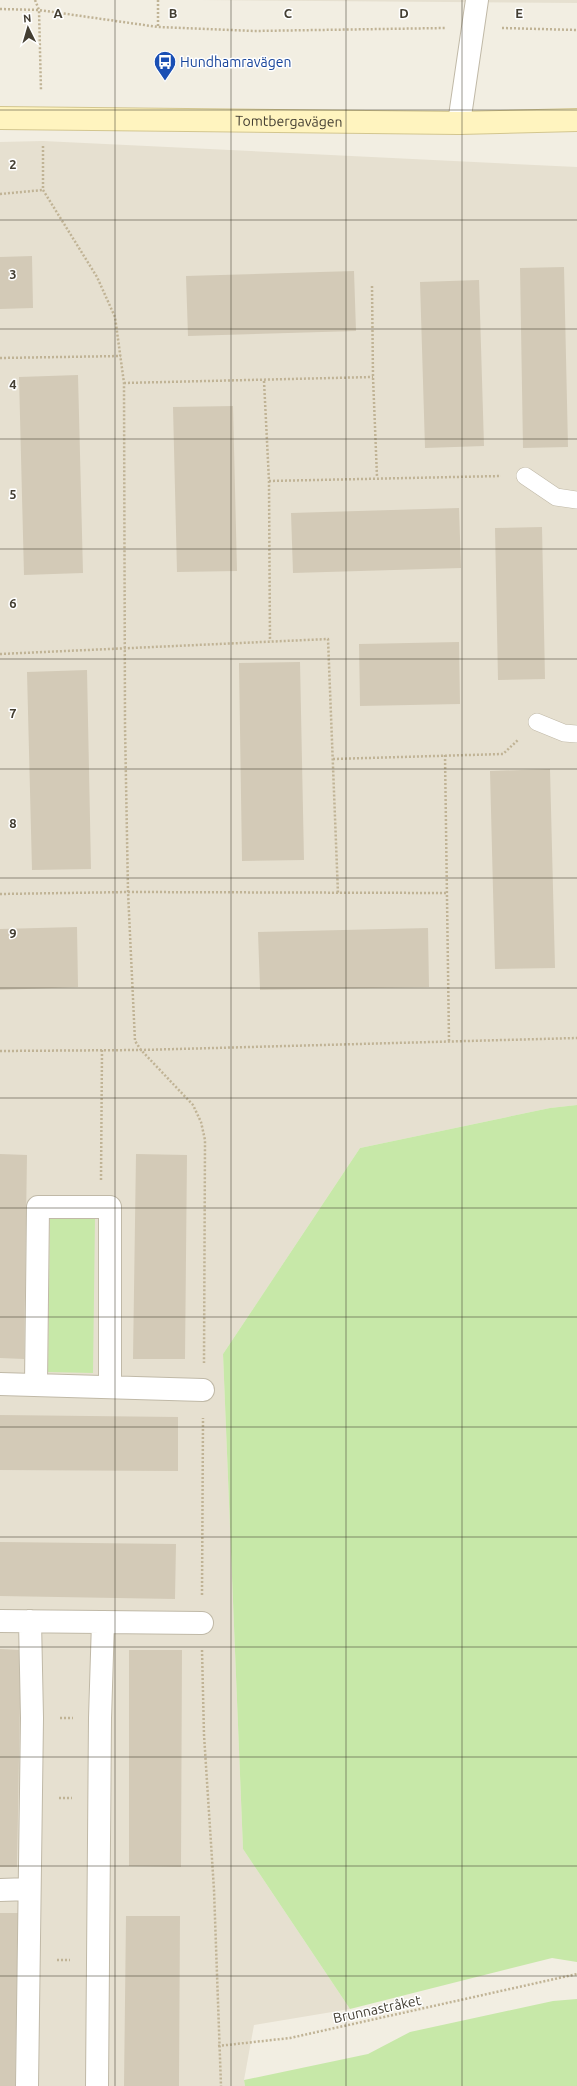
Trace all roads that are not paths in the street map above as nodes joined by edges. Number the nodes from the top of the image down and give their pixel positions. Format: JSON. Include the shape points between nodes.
{"nodes":[{"id":1,"x":477,"y":0,"type":"edge"},
{"id":2,"x":0,"y":118,"type":"edge"},
{"id":3,"x":577,"y":120,"type":"edge"},
{"id":4,"x":459,"y":123,"type":"junction"},
{"id":5,"x":525,"y":476,"type":"road end"},
{"id":6,"x":577,"y":500,"type":"edge"},
{"id":7,"x":537,"y":722,"type":"road end"},
{"id":8,"x":577,"y":734,"type":"edge"},
{"id":9,"x":0,"y":1384,"type":"edge"},
{"id":10,"x":36,"y":1385,"type":"junction"},
{"id":11,"x":110,"y":1386,"type":"junction"},
{"id":12,"x":203,"y":1390,"type":"road end"},
{"id":13,"x":0,"y":1621,"type":"edge"},
{"id":14,"x":30,"y":1621,"type":"junction"},
{"id":15,"x":103,"y":1622,"type":"junction"},
{"id":16,"x":202,"y":1623,"type":"road end"},
{"id":17,"x":0,"y":1890,"type":"edge"},
{"id":18,"x":29,"y":1890,"type":"junction"},
{"id":19,"x":27,"y":2086,"type":"edge"},
{"id":20,"x":97,"y":2086,"type":"edge"}],
"edges":[{"from":1,"to":4,"type":"street"},
{"from":2,"to":4,"type":"street","name":"Tomtbergavägen"},
{"from":3,"to":4,"type":"street","name":"Tomtbergavägen"},
{"from":5,"to":6,"type":"lane","via":[[556,497]]},
{"from":7,"to":8,"type":"lane","via":[[564,733]]},
{"from":9,"to":10,"type":"street"},
{"from":10,"to":11,"type":"street"},
{"from":10,"to":11,"type":"street","via":[[38,1207],[110,1207]]},
{"from":11,"to":12,"type":"street"},
{"from":13,"to":14,"type":"street"},
{"from":14,"to":15,"type":"street"},
{"from":14,"to":18,"type":"street","via":[[32,1718]]},
{"from":15,"to":16,"type":"street"},
{"from":15,"to":20,"type":"street"},
{"from":17,"to":18,"type":"street"},
{"from":18,"to":19,"type":"street"}]}
